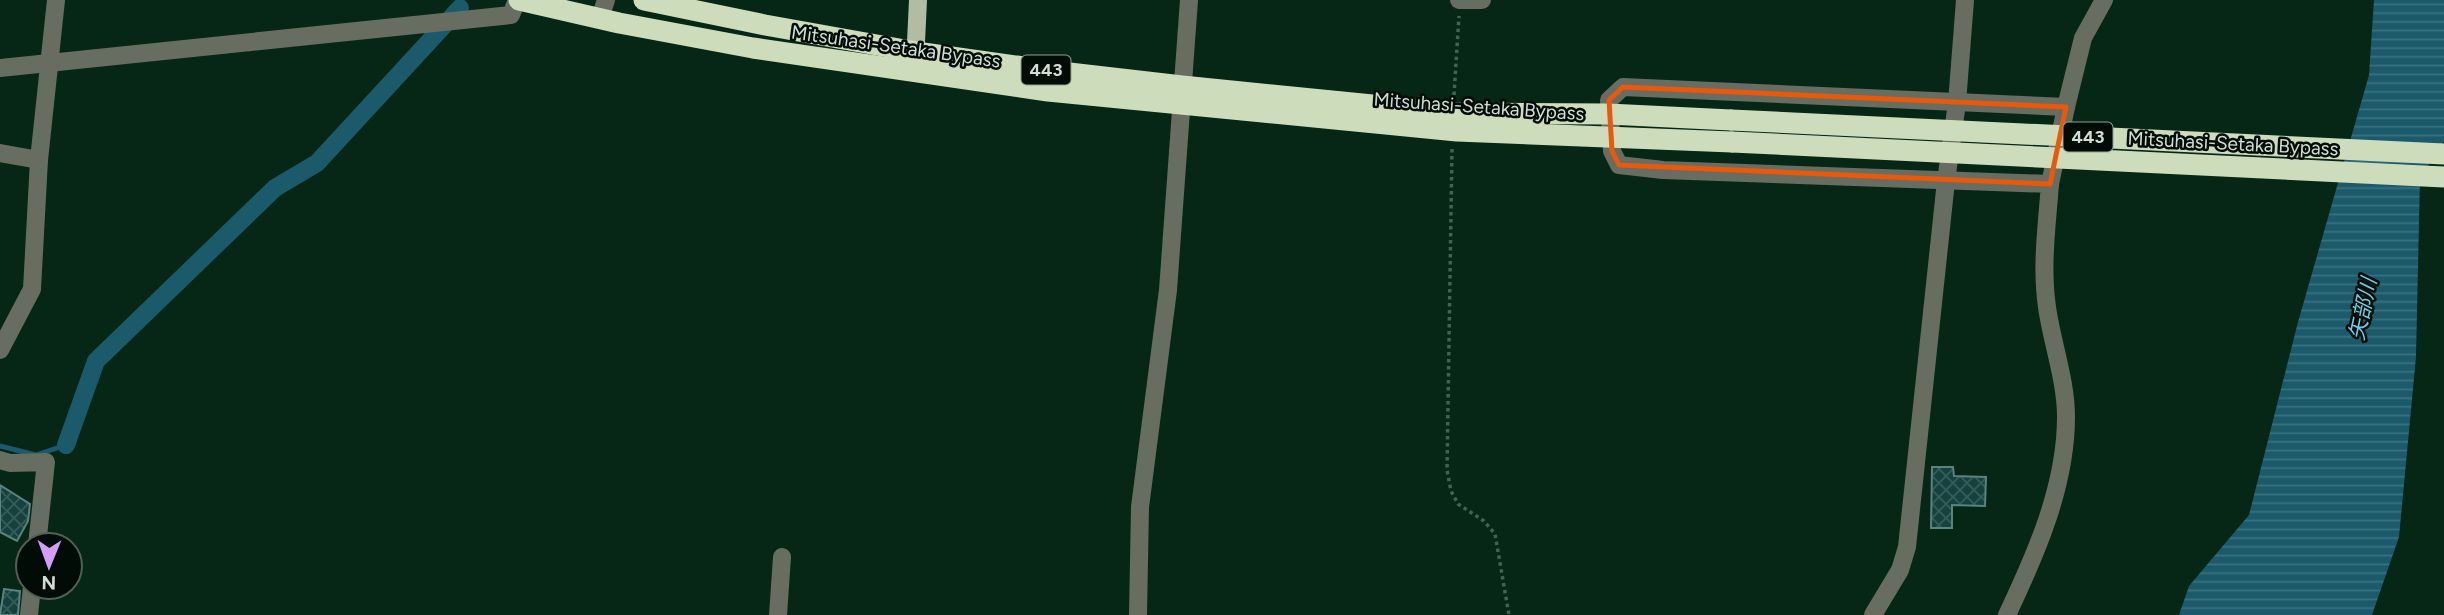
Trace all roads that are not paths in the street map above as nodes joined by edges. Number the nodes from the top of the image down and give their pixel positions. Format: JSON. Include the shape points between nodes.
{"nodes":[{"id":1,"x":57,"y":0,"type":"edge"},
{"id":2,"x":518,"y":0,"type":"edge"},
{"id":3,"x":643,"y":0,"type":"edge"},
{"id":4,"x":918,"y":0,"type":"edge"},
{"id":5,"x":1189,"y":0,"type":"edge"},
{"id":6,"x":1460,"y":0,"type":"edge"},
{"id":7,"x":1482,"y":0,"type":"edge"},
{"id":8,"x":1965,"y":0,"type":"edge"},
{"id":9,"x":2092,"y":0,"type":"edge"},
{"id":10,"x":2104,"y":0,"type":"edge"},
{"id":11,"x":603,"y":9,"type":"edge"},
{"id":12,"x":2083,"y":38,"type":"junction"},
{"id":13,"x":915,"y":62,"type":"junction"},
{"id":14,"x":51,"y":63,"type":"junction"},
{"id":15,"x":0,"y":68,"type":"edge"},
{"id":16,"x":1182,"y":95,"type":"junction"},
{"id":17,"x":1957,"y":103,"type":"junction"},
{"id":18,"x":2066,"y":107,"type":"junction"},
{"id":19,"x":1608,"y":114,"type":"junction"},
{"id":20,"x":1452,"y":122,"type":"junction"},
{"id":21,"x":1610,"y":137,"type":"junction"},
{"id":22,"x":0,"y":153,"type":"edge"},
{"id":23,"x":2444,"y":155,"type":"edge"},
{"id":24,"x":38,"y":160,"type":"junction"},
{"id":25,"x":2444,"y":177,"type":"edge"},
{"id":26,"x":1946,"y":181,"type":"junction"},
{"id":27,"x":2050,"y":184,"type":"junction"},
{"id":28,"x":0,"y":350,"type":"edge"},
{"id":29,"x":0,"y":460,"type":"edge"},
{"id":30,"x":39,"y":531,"type":"edge"},
{"id":31,"x":782,"y":557,"type":"dead end"},
{"id":32,"x":778,"y":615,"type":"edge"},
{"id":33,"x":1138,"y":615,"type":"edge"},
{"id":34,"x":1872,"y":615,"type":"edge"},
{"id":35,"x":2007,"y":615,"type":"edge"}],
"edges":[{"from":1,"to":14,"type":"street"},
{"from":2,"to":11,"type":"highway","name":"Mitsuhasi-Setaka Bypass","number":"443"},
{"from":2,"to":14,"type":"street","via":[[511,15]]},
{"from":3,"to":13,"type":"highway","name":"Mitsuhasi-Setaka Bypass","number":"443"},
{"from":4,"to":13,"type":"main road"},
{"from":5,"to":16,"type":"street"},
{"from":6,"to":7,"type":"street"},
{"from":8,"to":17,"type":"street"},
{"from":9,"to":12,"type":"street"},
{"from":10,"to":12,"type":"street"},
{"from":11,"to":13,"type":"highway","name":"Mitsuhasi-Setaka Bypass","number":"443","via":[[753,48]]},
{"from":12,"to":18,"type":"street"},
{"from":13,"to":16,"type":"highway","name":"Mitsuhasi-Setaka Bypass","number":"443","via":[[1048,91]]},
{"from":14,"to":15,"type":"street"},
{"from":14,"to":24,"type":"street"},
{"from":16,"to":20,"type":"highway","name":"Mitsuhasi-Setaka Bypass","number":"443"},
{"from":16,"to":33,"type":"street","via":[[1168,290],[1140,507]]},
{"from":17,"to":18,"type":"street"},
{"from":17,"to":19,"type":"street","via":[[1623,88],[1609,100]]},
{"from":17,"to":26,"type":"street"},
{"from":18,"to":27,"type":"street"},
{"from":19,"to":20,"type":"highway","name":"Mitsuhasi-Setaka Bypass","number":"443"},
{"from":19,"to":21,"type":"street"},
{"from":19,"to":23,"type":"highway","name":"Mitsuhasi-Setaka Bypass","number":"443","bridge":true},
{"from":20,"to":21,"type":"highway","name":"Mitsuhasi-Setaka Bypass","number":"443"},
{"from":21,"to":25,"type":"highway","name":"Mitsuhasi-Setaka Bypass","number":"443","bridge":true},
{"from":21,"to":26,"type":"street","via":[[1619,165]]},
{"from":22,"to":24,"type":"street"},
{"from":24,"to":28,"type":"street","via":[[32,289]]},
{"from":26,"to":27,"type":"street"},
{"from":26,"to":34,"type":"street","via":[[1907,547],[1900,569]]},
{"from":27,"to":35,"type":"street","via":[[2044,260],[2047,307],[2066,416],[2061,462],[2042,534]]},
{"from":29,"to":30,"type":"street","via":[[46,462]]},
{"from":31,"to":32,"type":"street"}]}
